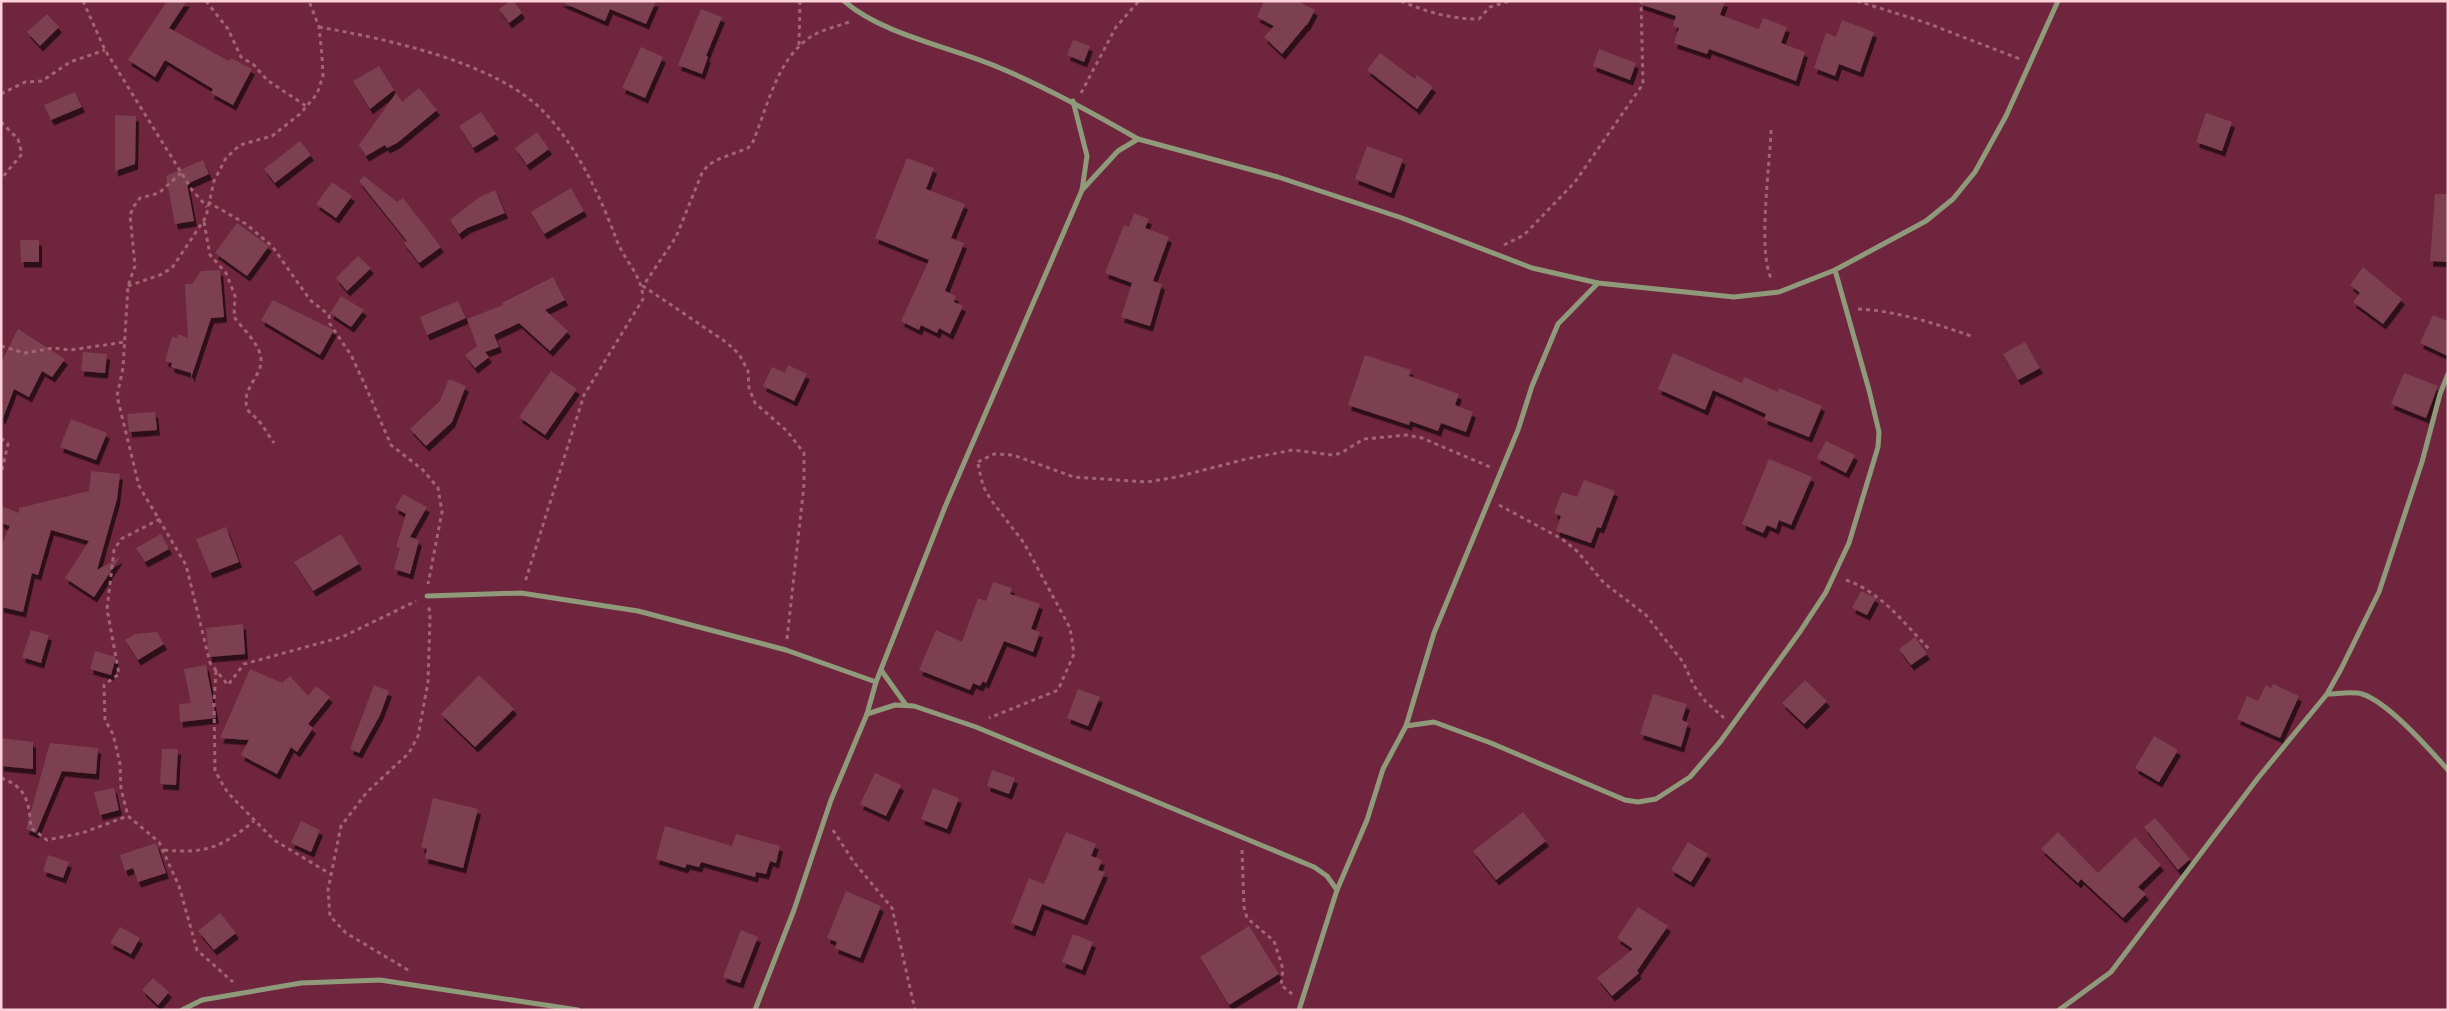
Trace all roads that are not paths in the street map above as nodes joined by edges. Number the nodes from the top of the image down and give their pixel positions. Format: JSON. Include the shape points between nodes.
{"nodes":[{"id":1,"x":844,"y":1,"type":"edge"},
{"id":2,"x":2058,"y":1,"type":"edge"},
{"id":3,"x":1074,"y":102,"type":"junction"},
{"id":4,"x":1138,"y":139,"type":"junction"},
{"id":5,"x":1082,"y":190,"type":"junction"},
{"id":6,"x":1835,"y":270,"type":"junction"},
{"id":7,"x":1598,"y":283,"type":"junction"},
{"id":8,"x":2448,"y":374,"type":"edge"},
{"id":9,"x":427,"y":596,"type":"road end"},
{"id":10,"x":881,"y":670,"type":"junction"},
{"id":11,"x":876,"y":682,"type":"junction"},
{"id":12,"x":2327,"y":694,"type":"junction"},
{"id":13,"x":906,"y":705,"type":"junction"},
{"id":14,"x":867,"y":714,"type":"junction"},
{"id":15,"x":1406,"y":726,"type":"junction"},
{"id":16,"x":2448,"y":770,"type":"edge"},
{"id":17,"x":1337,"y":890,"type":"junction"},
{"id":18,"x":753,"y":1008,"type":"edge"},
{"id":19,"x":182,"y":1010,"type":"edge"},
{"id":20,"x":578,"y":1010,"type":"edge"},
{"id":21,"x":1299,"y":1010,"type":"edge"},
{"id":22,"x":2059,"y":1010,"type":"edge"}],
"edges":[{"from":1,"to":3,"type":"street","via":[[881,24],[999,67]]},
{"from":2,"to":6,"type":"street","via":[[2006,116],[1974,172],[1953,198],[1926,222]]},
{"from":3,"to":4,"type":"street"},
{"from":3,"to":5,"type":"street","via":[[1087,156]]},
{"from":4,"to":5,"type":"street","via":[[1118,151]]},
{"from":4,"to":7,"type":"street","via":[[1278,176],[1402,218],[1532,268]]},
{"from":5,"to":10,"type":"street"},
{"from":6,"to":7,"type":"street","via":[[1779,292],[1734,297]]},
{"from":6,"to":15,"type":"street","via":[[1879,432],[1878,447],[1849,543],[1833,576],[1799,633],[1690,777],[1656,800],[1638,802],[1600,791],[1550,767],[1434,722]]},
{"from":7,"to":15,"type":"street","via":[[1558,324],[1490,501],[1434,633]]},
{"from":8,"to":12,"type":"street","via":[[2378,592]]},
{"from":9,"to":11,"type":"street","via":[[521,593],[638,612],[786,650]]},
{"from":10,"to":11,"type":"street"},
{"from":10,"to":13,"type":"street"},
{"from":11,"to":14,"type":"street"},
{"from":12,"to":16,"type":"street","via":[[2360,693],[2374,700],[2417,736]]},
{"from":12,"to":22,"type":"street","via":[[2258,778],[2112,972]]},
{"from":13,"to":14,"type":"street","via":[[895,704]]},
{"from":13,"to":17,"type":"street","via":[[976,727],[1314,867],[1327,876]]},
{"from":14,"to":18,"type":"street","via":[[825,817],[794,910]]},
{"from":15,"to":17,"type":"street","via":[[1383,768],[1367,820]]},
{"from":17,"to":21,"type":"street"},
{"from":19,"to":20,"type":"street","via":[[202,1000],[301,983],[380,980]]}]}
